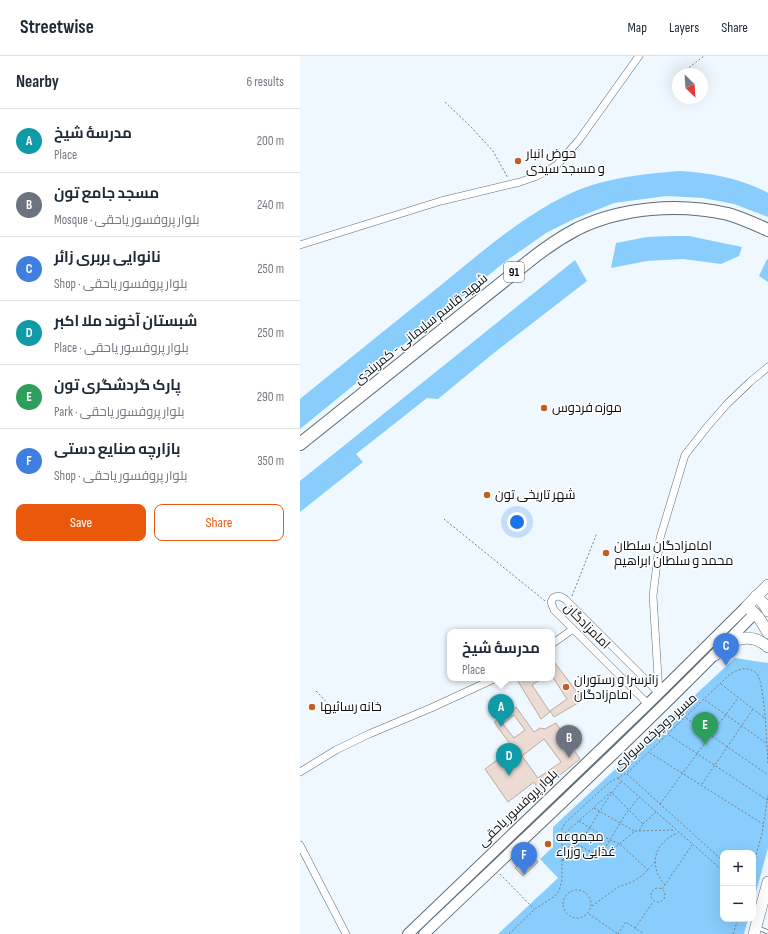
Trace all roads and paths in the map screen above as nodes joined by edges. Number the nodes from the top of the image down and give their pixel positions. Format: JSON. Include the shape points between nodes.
{"nodes":[{"id":1,"x":640,"y":56,"type":"edge"},
{"id":2,"x":704,"y":56,"type":"edge"},
{"id":3,"x":689,"y":68,"type":"edge"},
{"id":4,"x":444,"y":102,"type":"dead end"},
{"id":5,"x":511,"y":184,"type":"junction"},
{"id":6,"x":768,"y":230,"type":"edge"},
{"id":7,"x":300,"y":245,"type":"edge"},
{"id":8,"x":768,"y":367,"type":"edge"},
{"id":9,"x":300,"y":444,"type":"edge"},
{"id":10,"x":444,"y":520,"type":"dead end"},
{"id":11,"x":596,"y":533,"type":"dead end"},
{"id":12,"x":768,"y":585,"type":"edge"},
{"id":13,"x":569,"y":602,"type":"junction"},
{"id":14,"x":552,"y":607,"type":"junction"},
{"id":15,"x":761,"y":608,"type":"edge"},
{"id":16,"x":573,"y":629,"type":"junction"},
{"id":17,"x":768,"y":633,"type":"edge"},
{"id":18,"x":555,"y":642,"type":"edge"},
{"id":19,"x":706,"y":646,"type":"junction"},
{"id":20,"x":768,"y":647,"type":"edge"},
{"id":21,"x":715,"y":655,"type":"junction"},
{"id":22,"x":490,"y":681,"type":"edge"},
{"id":23,"x":721,"y":684,"type":"junction"},
{"id":24,"x":316,"y":691,"type":"dead end"},
{"id":25,"x":659,"y":693,"type":"junction"},
{"id":26,"x":738,"y":698,"type":"junction"},
{"id":27,"x":704,"y":699,"type":"junction"},
{"id":28,"x":648,"y":704,"type":"junction"},
{"id":29,"x":332,"y":708,"type":"dead end"},
{"id":30,"x":753,"y":709,"type":"junction"},
{"id":31,"x":726,"y":715,"type":"junction"},
{"id":32,"x":686,"y":718,"type":"junction"},
{"id":33,"x":766,"y":720,"type":"junction"},
{"id":34,"x":742,"y":726,"type":"junction"},
{"id":35,"x":668,"y":734,"type":"junction"},
{"id":36,"x":712,"y":735,"type":"junction"},
{"id":37,"x":767,"y":744,"type":"junction"},
{"id":38,"x":728,"y":746,"type":"junction"},
{"id":39,"x":649,"y":752,"type":"junction"},
{"id":40,"x":698,"y":754,"type":"junction"},
{"id":41,"x":715,"y":765,"type":"junction"},
{"id":42,"x":768,"y":765,"type":"edge"},
{"id":43,"x":300,"y":772,"type":"edge"},
{"id":44,"x":627,"y":773,"type":"junction"},
{"id":45,"x":683,"y":773,"type":"junction"},
{"id":46,"x":768,"y":775,"type":"edge"},
{"id":47,"x":618,"y":778,"type":"junction"},
{"id":48,"x":622,"y":781,"type":"junction"},
{"id":49,"x":702,"y":785,"type":"junction"},
{"id":50,"x":611,"y":792,"type":"junction"},
{"id":51,"x":768,"y":795,"type":"edge"},
{"id":52,"x":639,"y":797,"type":"junction"},
{"id":53,"x":767,"y":800,"type":"edge"},
{"id":54,"x":660,"y":804,"type":"junction"},
{"id":55,"x":594,"y":808,"type":"junction"},
{"id":56,"x":629,"y":810,"type":"junction"},
{"id":57,"x":601,"y":812,"type":"junction"},
{"id":58,"x":656,"y":812,"type":"junction"},
{"id":59,"x":579,"y":821,"type":"junction"},
{"id":60,"x":620,"y":823,"type":"junction"},
{"id":61,"x":643,"y":824,"type":"junction"},
{"id":62,"x":764,"y":824,"type":"junction"},
{"id":63,"x":590,"y":828,"type":"junction"},
{"id":64,"x":676,"y":830,"type":"junction"},
{"id":65,"x":634,"y":831,"type":"junction"},
{"id":66,"x":639,"y":831,"type":"junction"},
{"id":67,"x":679,"y":832,"type":"junction"},
{"id":68,"x":562,"y":836,"type":"junction"},
{"id":69,"x":610,"y":840,"type":"junction"},
{"id":70,"x":620,"y":844,"type":"junction"},
{"id":71,"x":578,"y":845,"type":"junction"},
{"id":72,"x":693,"y":845,"type":"junction"},
{"id":73,"x":300,"y":846,"type":"edge"},
{"id":74,"x":602,"y":854,"type":"junction"},
{"id":75,"x":597,"y":855,"type":"junction"},
{"id":76,"x":756,"y":855,"type":"edge"},
{"id":77,"x":720,"y":858,"type":"edge"},
{"id":78,"x":562,"y":860,"type":"junction"},
{"id":79,"x":655,"y":862,"type":"junction"},
{"id":80,"x":494,"y":868,"type":"junction"},
{"id":81,"x":720,"y":869,"type":"edge"},
{"id":82,"x":648,"y":870,"type":"junction"},
{"id":83,"x":768,"y":882,"type":"edge"},
{"id":84,"x":665,"y":885,"type":"junction"},
{"id":85,"x":662,"y":889,"type":"junction"},
{"id":86,"x":654,"y":902,"type":"junction"},
{"id":87,"x":591,"y":907,"type":"junction"},
{"id":88,"x":535,"y":909,"type":"junction"},
{"id":89,"x":589,"y":913,"type":"junction"},
{"id":90,"x":737,"y":922,"type":"edge"},
{"id":91,"x":635,"y":928,"type":"junction"},
{"id":92,"x":755,"y":930,"type":"edge"},
{"id":93,"x":768,"y":932,"type":"edge"},
{"id":94,"x":346,"y":934,"type":"edge"},
{"id":95,"x":408,"y":934,"type":"edge"},
{"id":96,"x":424,"y":934,"type":"edge"},
{"id":97,"x":509,"y":934,"type":"edge"},
{"id":98,"x":618,"y":934,"type":"edge"},
{"id":99,"x":644,"y":934,"type":"edge"},
{"id":100,"x":733,"y":934,"type":"edge"}],
"edges":[{"from":1,"to":5,"type":"street","via":[[579,140],[557,165],[537,176]]},
{"from":2,"to":3,"type":"path"},
{"from":4,"to":5,"type":"path","via":[[493,151]]},
{"from":5,"to":7,"type":"street","via":[[442,201]]},
{"from":6,"to":9,"type":"highway","name":"شهید قاسم سلیمانی - کمربندی","number":"91","via":[[728,214],[671,208],[621,214],[578,229],[553,243],[517,270]]},
{"from":8,"to":25,"type":"street","via":[[727,404],[685,455],[660,538],[653,596]]},
{"from":10,"to":14,"type":"path"},
{"from":11,"to":13,"type":"path"},
{"from":12,"to":15,"type":"main road","name":"بلوار پروفسور یاحقی"},
{"from":13,"to":14,"type":"street","name":"امامزادگان","via":[[557,596],[551,602]]},
{"from":13,"to":25,"type":"street","name":"امامزادگان"},
{"from":14,"to":16,"type":"street","name":"امامزادگان"},
{"from":15,"to":17,"type":"main road"},
{"from":15,"to":19,"type":"main road","name":"بلوار پروفسور یاحقی"},
{"from":15,"to":21,"type":"main road","name":"بلوار پروفسور یاحقی"},
{"from":16,"to":18,"type":"street"},
{"from":16,"to":28,"type":"street","name":"امامزادگان"},
{"from":19,"to":21,"type":"main road"},
{"from":19,"to":25,"type":"main road","name":"بلوار پروفسور یاحقی"},
{"from":20,"to":21,"type":"main road","via":[[753,638],[739,639],[726,644]]},
{"from":21,"to":80,"type":"main road","name":"بلوار پروفسور یاحقی"},
{"from":22,"to":43,"type":"street","via":[[369,734]]},
{"from":23,"to":26,"type":"path"},
{"from":23,"to":27,"type":"path","name":"مسیر دوچرخه سواری"},
{"from":23,"to":33,"type":"path","name":"مسیر دوچرخه سواری","via":[[729,675],[739,670],[753,671],[760,679]]},
{"from":24,"to":29,"type":"path"},
{"from":25,"to":28,"type":"main road","name":"بلوار پروفسور یاحقی"},
{"from":26,"to":30,"type":"path"},
{"from":26,"to":31,"type":"path"},
{"from":27,"to":31,"type":"path"},
{"from":27,"to":32,"type":"path","name":"مسیر دوچرخه سواری"},
{"from":28,"to":95,"type":"main road","name":"بلوار پروفسور یاحقی"},
{"from":30,"to":33,"type":"path"},
{"from":30,"to":34,"type":"path"},
{"from":31,"to":34,"type":"path"},
{"from":31,"to":36,"type":"path"},
{"from":32,"to":35,"type":"path","name":"مسیر دوچرخه سواری"},
{"from":32,"to":36,"type":"path"},
{"from":33,"to":37,"type":"path","name":"مسیر دوچرخه سواری"},
{"from":34,"to":37,"type":"path"},
{"from":34,"to":38,"type":"path"},
{"from":35,"to":39,"type":"path","name":"مسیر دوچرخه سواری"},
{"from":35,"to":40,"type":"path"},
{"from":36,"to":38,"type":"path"},
{"from":36,"to":40,"type":"path"},
{"from":37,"to":42,"type":"path","name":"مسیر دوچرخه سواری"},
{"from":38,"to":41,"type":"path"},
{"from":38,"to":46,"type":"path"},
{"from":39,"to":44,"type":"path","name":"مسیر دوچرخه سواری"},
{"from":39,"to":45,"type":"path"},
{"from":40,"to":41,"type":"path"},
{"from":40,"to":45,"type":"path"},
{"from":41,"to":49,"type":"path"},
{"from":41,"to":53,"type":"path"},
{"from":44,"to":47,"type":"path","name":"مسیر دوچرخه سواری"},
{"from":44,"to":54,"type":"path"},
{"from":45,"to":49,"type":"path"},
{"from":45,"to":54,"type":"path"},
{"from":47,"to":48,"type":"path"},
{"from":47,"to":68,"type":"path","name":"مسیر دوچرخه سواری","via":[[565,823]]},
{"from":48,"to":50,"type":"path"},
{"from":48,"to":52,"type":"path"},
{"from":49,"to":62,"type":"path"},
{"from":50,"to":55,"type":"path"},
{"from":50,"to":56,"type":"path"},
{"from":50,"to":57,"type":"path"},
{"from":51,"to":53,"type":"path"},
{"from":52,"to":56,"type":"path"},
{"from":52,"to":58,"type":"path"},
{"from":53,"to":62,"type":"path"},
{"from":54,"to":77,"type":"path"},
{"from":55,"to":57,"type":"path"},
{"from":55,"to":59,"type":"path"},
{"from":56,"to":60,"type":"path"},
{"from":56,"to":61,"type":"path"},
{"from":57,"to":60,"type":"path"},
{"from":57,"to":63,"type":"path"},
{"from":58,"to":61,"type":"path"},
{"from":58,"to":64,"type":"path"},
{"from":59,"to":63,"type":"path"},
{"from":59,"to":68,"type":"path"},
{"from":60,"to":65,"type":"path"},
{"from":60,"to":69,"type":"path"},
{"from":61,"to":66,"type":"path"},
{"from":62,"to":76,"type":"path"},
{"from":63,"to":69,"type":"path"},
{"from":63,"to":71,"type":"path"},
{"from":64,"to":66,"type":"path"},
{"from":64,"to":67,"type":"path"},
{"from":65,"to":66,"type":"path"},
{"from":65,"to":70,"type":"path"},
{"from":67,"to":72,"type":"path"},
{"from":67,"to":79,"type":"path","via":[[664,840]]},
{"from":68,"to":71,"type":"path"},
{"from":68,"to":78,"type":"path","name":"مسیر دوچرخه سواری"},
{"from":69,"to":70,"type":"path"},
{"from":69,"to":74,"type":"path"},
{"from":70,"to":74,"type":"path"},
{"from":70,"to":82,"type":"path"},
{"from":71,"to":75,"type":"path"},
{"from":71,"to":78,"type":"path"},
{"from":72,"to":81,"type":"path"},
{"from":72,"to":84,"type":"path"},
{"from":73,"to":94,"type":"street"},
{"from":74,"to":75,"type":"path"},
{"from":75,"to":78,"type":"path"},
{"from":78,"to":88,"type":"path","name":"مسیر دوچرخه سواری","via":[[559,891]]},
{"from":79,"to":82,"type":"path"},
{"from":79,"to":84,"type":"path","via":[[656,870]]},
{"from":80,"to":88,"type":"path"},
{"from":80,"to":96,"type":"main road","name":"بلوار پروفسور یاحقی"},
{"from":82,"to":87,"type":"path","via":[[632,882],[618,887]]},
{"from":83,"to":92,"type":"main road"},
{"from":84,"to":85,"type":"path"},
{"from":85,"to":86,"type":"path","via":[[664,899],[658,903]]},
{"from":85,"to":86,"type":"path","via":[[656,888],[652,891],[651,898]]},
{"from":86,"to":91,"type":"path"},
{"from":87,"to":89,"type":"path"},
{"from":87,"to":89,"type":"path","via":[[589,895],[581,890],[572,891],[563,901],[564,911],[571,917],[581,918]]},
{"from":88,"to":97,"type":"path","name":"مسیر دوچرخه سواری"},
{"from":89,"to":98,"type":"path"},
{"from":90,"to":100,"type":"path"},
{"from":91,"to":98,"type":"path","via":[[626,922]]},
{"from":91,"to":99,"type":"path"},
{"from":92,"to":93,"type":"lane"}]}
